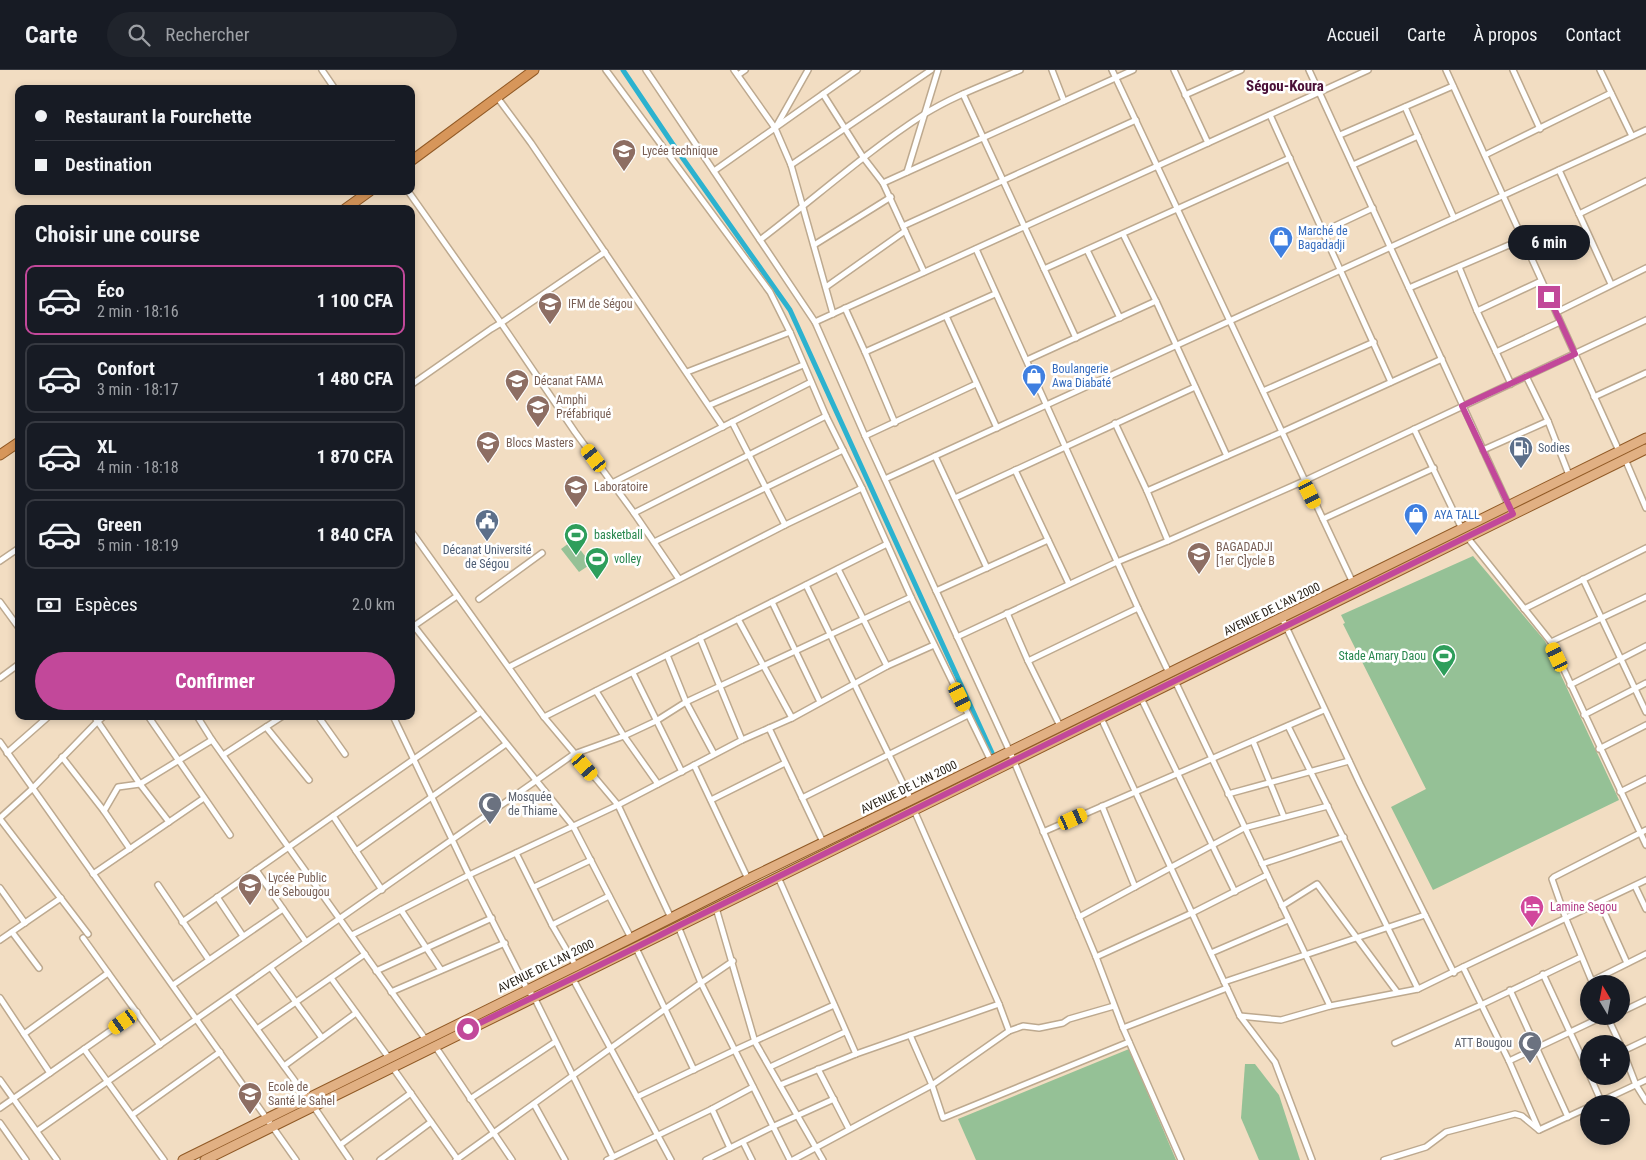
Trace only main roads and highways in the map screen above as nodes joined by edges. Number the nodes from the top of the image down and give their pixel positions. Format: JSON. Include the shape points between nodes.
{"nodes":[{"id":1,"x":534,"y":70,"type":"edge"},
{"id":2,"x":415,"y":158,"type":"edge"},
{"id":3,"x":364,"y":195,"type":"edge"},
{"id":4,"x":351,"y":205,"type":"edge"},
{"id":5,"x":1646,"y":438,"type":"edge"},
{"id":6,"x":15,"y":446,"type":"edge"},
{"id":7,"x":1646,"y":449,"type":"edge"},
{"id":8,"x":0,"y":455,"type":"edge"},
{"id":9,"x":1464,"y":533,"type":"junction"},
{"id":10,"x":1284,"y":622,"type":"junction"},
{"id":11,"x":311,"y":1103,"type":"junction"},
{"id":12,"x":270,"y":1123,"type":"junction"},
{"id":13,"x":183,"y":1160,"type":"edge"},
{"id":14,"x":205,"y":1160,"type":"edge"}],
"edges":[{"from":1,"to":2,"type":"highway"},
{"from":3,"to":4,"type":"highway"},
{"from":5,"to":9,"type":"main road","name":"AVENUE DE L'AN 2000","via":[[1509,505]]},
{"from":6,"to":8,"type":"highway"},
{"from":7,"to":9,"type":"main road","name":"AVENUE DE L'AN 2000","via":[[1513,514]]},
{"from":9,"to":10,"type":"main road","name":"AVENUE DE L'AN 2000"},
{"from":9,"to":10,"type":"main road","name":"AVENUE DE L'AN 2000","via":[[1353,583]]},
{"from":10,"to":11,"type":"main road","name":"AVENUE DE L'AN 2000","via":[[1175,681],[636,948],[393,1068]]},
{"from":10,"to":11,"type":"main road","name":"AVENUE DE L'AN 2000","via":[[1060,726],[748,879],[389,1058]]},
{"from":11,"to":12,"type":"main road","name":"AVENUE DE L'AN 2000"},
{"from":12,"to":13,"type":"main road","name":"AVENUE DE L'AN 2000"},
{"from":12,"to":14,"type":"main road","name":"AVENUE DE L'AN 2000"}]}
